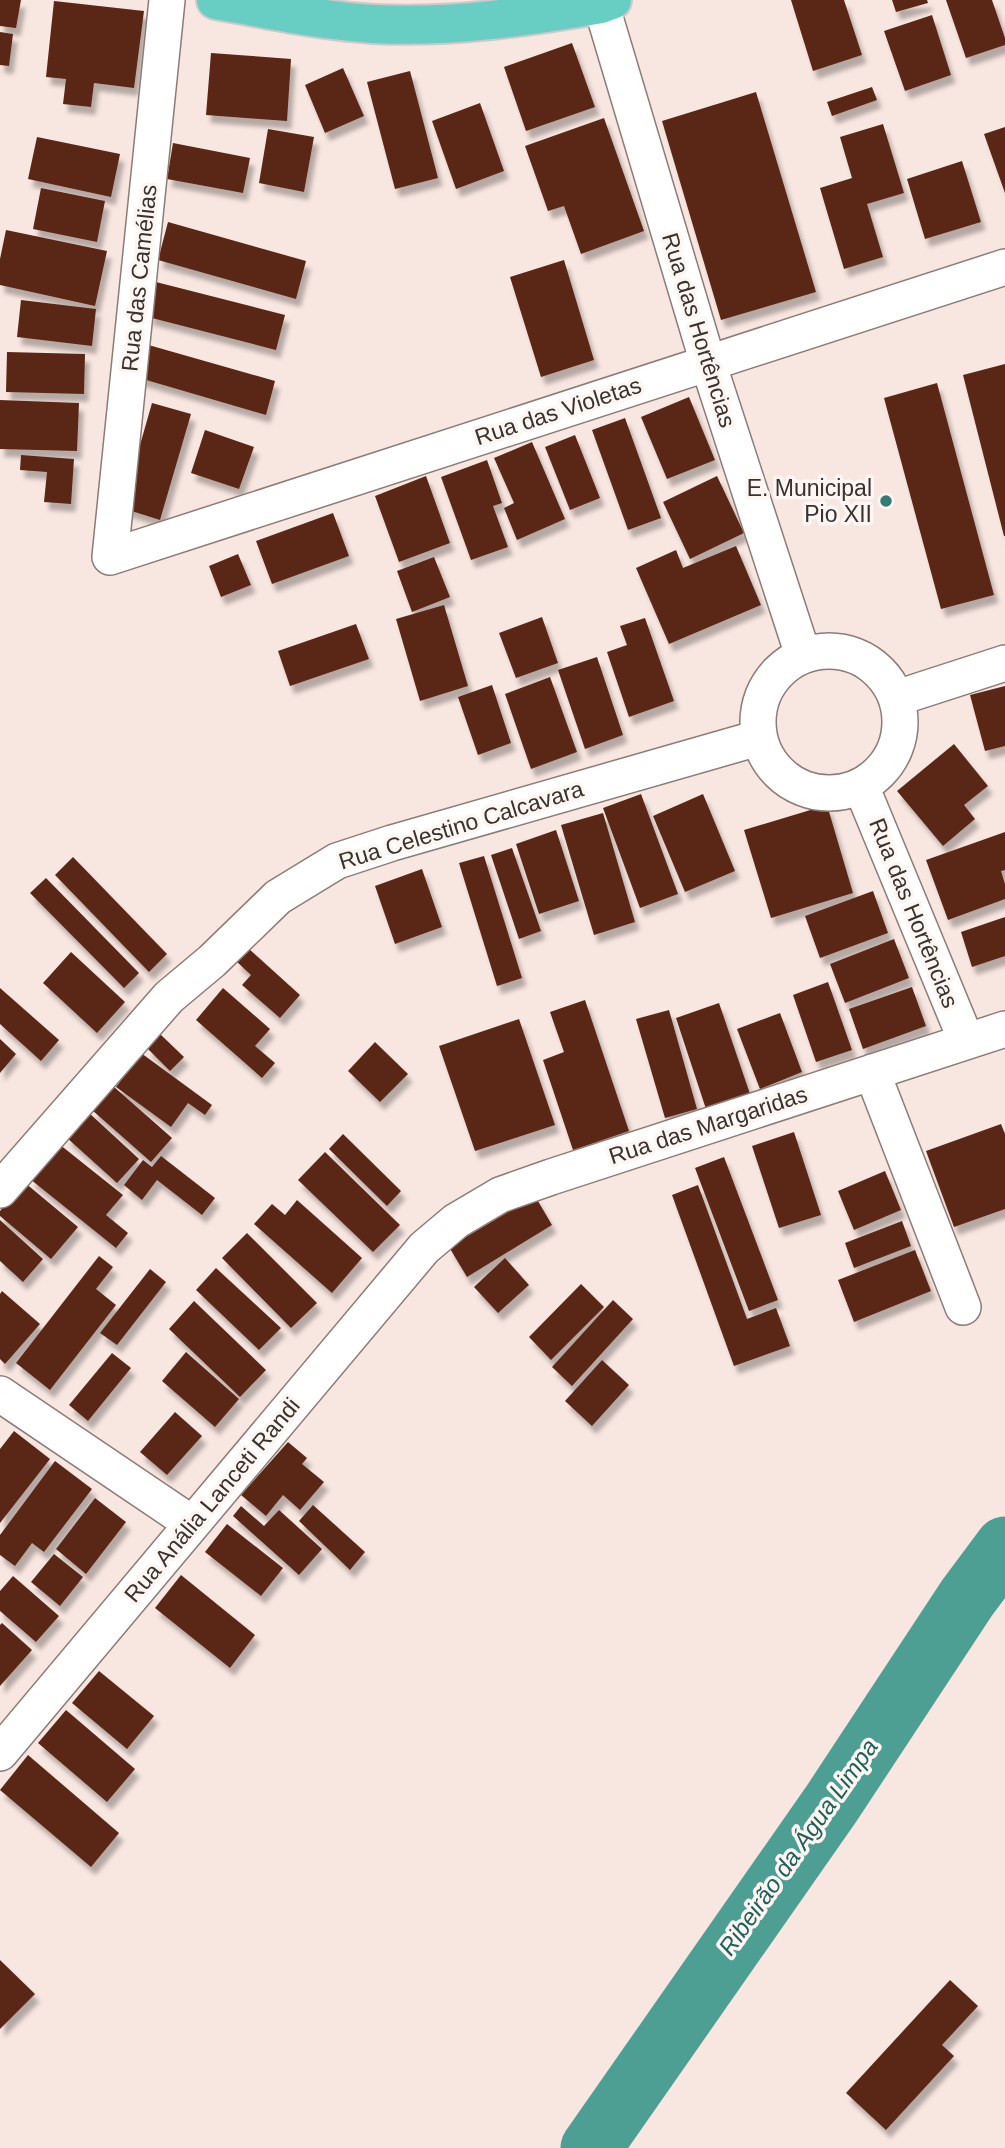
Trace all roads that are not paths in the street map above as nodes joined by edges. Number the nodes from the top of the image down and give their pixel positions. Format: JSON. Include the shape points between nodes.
{"nodes":[{"id":1,"x":167,"y":0,"type":"edge"},
{"id":2,"x":216,"y":0,"type":"edge"},
{"id":3,"x":607,"y":2,"type":"edge"},
{"id":4,"x":1005,"y":267,"type":"edge"},
{"id":5,"x":708,"y":363,"type":"junction"},
{"id":6,"x":110,"y":557,"type":"joint"},
{"id":7,"x":803,"y":655,"type":"junction"},
{"id":8,"x":1005,"y":663,"type":"edge"},
{"id":9,"x":897,"y":698,"type":"junction"},
{"id":10,"x":758,"y":737,"type":"junction"},
{"id":11,"x":861,"y":786,"type":"junction"},
{"id":12,"x":1005,"y":1028,"type":"edge"},
{"id":13,"x":966,"y":1040,"type":"junction"},
{"id":14,"x":872,"y":1072,"type":"junction"},
{"id":15,"x":0,"y":1191,"type":"edge"},
{"id":16,"x":425,"y":1248,"type":"joint"},
{"id":17,"x":963,"y":1307,"type":"dead end"},
{"id":18,"x":0,"y":1394,"type":"edge"},
{"id":19,"x":191,"y":1524,"type":"junction"},
{"id":20,"x":0,"y":1753,"type":"edge"}],
"edges":[{"from":1,"to":6,"type":"street","name":"Rua das Camélias"},
{"from":2,"to":3,"type":"main road","via":[[385,24],[525,17]]},
{"from":3,"to":5,"type":"street","name":"Rua das Hortências"},
{"from":4,"to":5,"type":"street","name":"Rua das Violetas"},
{"from":5,"to":6,"type":"street","name":"Rua das Violetas"},
{"from":5,"to":7,"type":"street","name":"Rua das Hortências"},
{"from":7,"to":9,"type":"street","via":[[831,651],[859,657],[882,674]]},
{"from":7,"to":10,"type":"street","via":[[784,666],[769,683],[760,704]]},
{"from":8,"to":9,"type":"street"},
{"from":9,"to":11,"type":"street","via":[[898,739],[891,758]]},
{"from":10,"to":11,"type":"street","via":[[771,763],[794,784],[826,793]]},
{"from":10,"to":15,"type":"street","name":"Rua Celestino Calcavara","via":[[337,861],[278,897],[169,998]]},
{"from":11,"to":13,"type":"street","name":"Rua das Hortências"},
{"from":12,"to":13,"type":"street","name":"Rua das Margaridas"},
{"from":13,"to":14,"type":"street","name":"Rua das Margaridas"},
{"from":14,"to":16,"type":"street","name":"Rua das Margaridas","via":[[500,1195],[456,1221]]},
{"from":14,"to":17,"type":"street"},
{"from":16,"to":19,"type":"street","name":"Rua Anália Lanceti Randi"},
{"from":18,"to":19,"type":"street"},
{"from":19,"to":20,"type":"street","name":"Rua Anália Lanceti Randi"}]}
